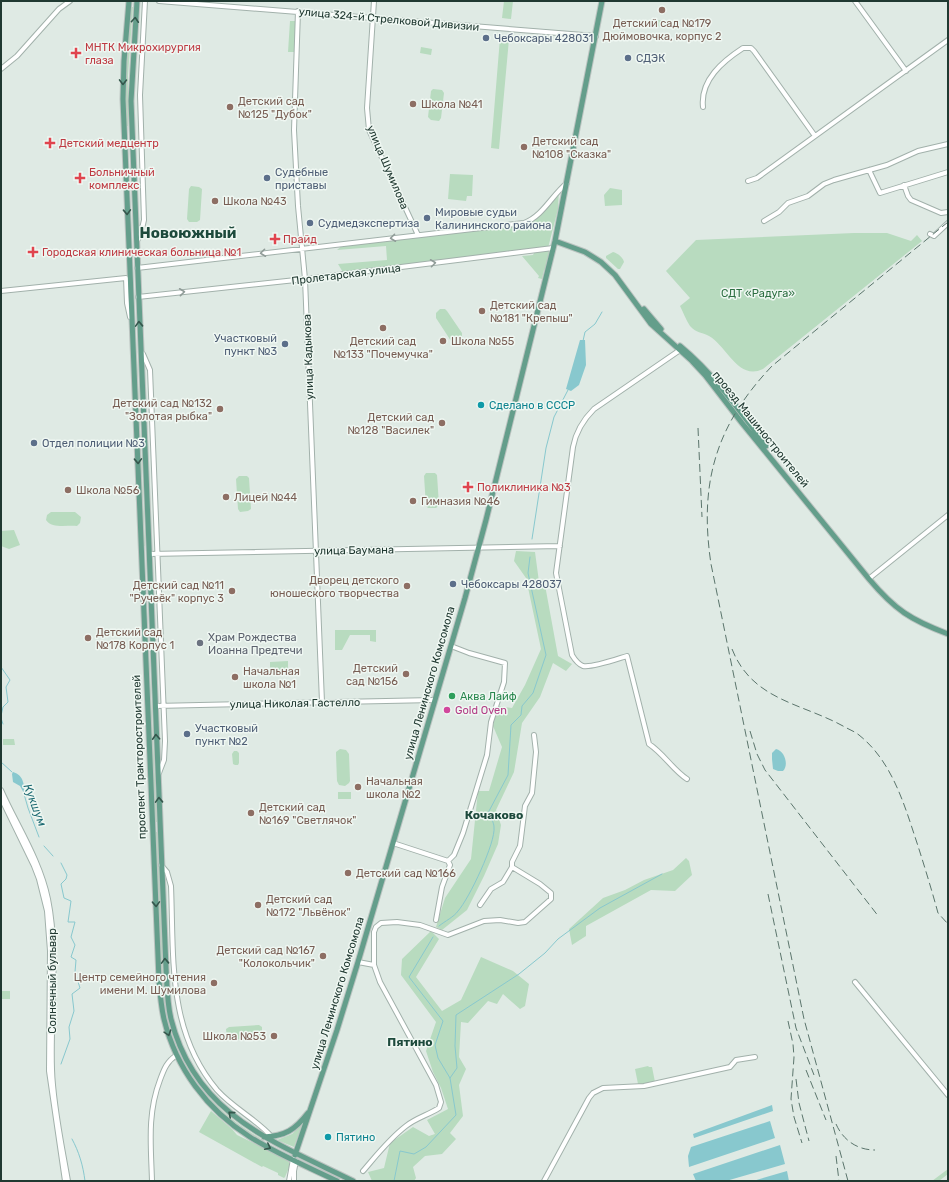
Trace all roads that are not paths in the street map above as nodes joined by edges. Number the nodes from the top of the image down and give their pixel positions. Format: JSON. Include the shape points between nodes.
{"nodes":[{"id":1,"x":70,"y":1,"type":"edge"},
{"id":2,"x":129,"y":1,"type":"edge"},
{"id":3,"x":137,"y":1,"type":"edge"},
{"id":4,"x":145,"y":1,"type":"edge"},
{"id":5,"x":159,"y":1,"type":"edge"},
{"id":6,"x":374,"y":1,"type":"edge"},
{"id":7,"x":602,"y":1,"type":"edge"},
{"id":8,"x":855,"y":1,"type":"edge"},
{"id":9,"x":298,"y":11,"type":"junction"},
{"id":10,"x":373,"y":17,"type":"junction"},
{"id":11,"x":596,"y":36,"type":"junction"},
{"id":12,"x":948,"y":40,"type":"edge"},
{"id":13,"x":1,"y":69,"type":"edge"},
{"id":14,"x":906,"y":71,"type":"junction"},
{"id":15,"x":703,"y":107,"type":"dead end"},
{"id":16,"x":132,"y":130,"type":"junction"},
{"id":17,"x":124,"y":131,"type":"junction"},
{"id":18,"x":815,"y":136,"type":"junction"},
{"id":19,"x":948,"y":144,"type":"edge"},
{"id":20,"x":869,"y":170,"type":"junction"},
{"id":21,"x":133,"y":172,"type":"junction"},
{"id":22,"x":948,"y":172,"type":"edge"},
{"id":23,"x":126,"y":173,"type":"junction"},
{"id":24,"x":748,"y":181,"type":"dead end"},
{"id":25,"x":567,"y":183,"type":"junction"},
{"id":26,"x":904,"y":185,"type":"junction"},
{"id":27,"x":948,"y":212,"type":"edge"},
{"id":28,"x":764,"y":221,"type":"dead end"},
{"id":29,"x":948,"y":224,"type":"edge"},
{"id":30,"x":136,"y":231,"type":"junction"},
{"id":31,"x":128,"y":232,"type":"junction"},
{"id":32,"x":930,"y":234,"type":"dead end"},
{"id":33,"x":418,"y":235,"type":"junction"},
{"id":34,"x":555,"y":239,"type":"junction"},
{"id":35,"x":136,"y":242,"type":"junction"},
{"id":36,"x":302,"y":248,"type":"junction"},
{"id":37,"x":554,"y":248,"type":"junction"},
{"id":38,"x":137,"y":268,"type":"junction"},
{"id":39,"x":130,"y":271,"type":"junction"},
{"id":40,"x":126,"y":278,"type":"junction"},
{"id":41,"x":304,"y":279,"type":"junction"},
{"id":42,"x":1,"y":291,"type":"edge"},
{"id":43,"x":131,"y":295,"type":"junction"},
{"id":44,"x":138,"y":297,"type":"junction"},
{"id":45,"x":132,"y":323,"type":"junction"},
{"id":46,"x":681,"y":349,"type":"junction"},
{"id":47,"x":140,"y":351,"type":"junction"},
{"id":48,"x":150,"y":382,"type":"junction"},
{"id":49,"x":142,"y":390,"type":"junction"},
{"id":50,"x":948,"y":515,"type":"edge"},
{"id":51,"x":560,"y":546,"type":"junction"},
{"id":52,"x":479,"y":547,"type":"junction"},
{"id":53,"x":316,"y":550,"type":"junction"},
{"id":54,"x":158,"y":553,"type":"junction"},
{"id":55,"x":141,"y":554,"type":"junction"},
{"id":56,"x":149,"y":554,"type":"junction"},
{"id":57,"x":870,"y":578,"type":"junction"},
{"id":58,"x":910,"y":615,"type":"junction"},
{"id":59,"x":948,"y":630,"type":"edge"},
{"id":60,"x":948,"y":634,"type":"edge"},
{"id":61,"x":450,"y":646,"type":"junction"},
{"id":62,"x":434,"y":700,"type":"junction"},
{"id":63,"x":322,"y":702,"type":"junction"},
{"id":64,"x":155,"y":706,"type":"junction"},
{"id":65,"x":163,"y":706,"type":"junction"},
{"id":66,"x":534,"y":735,"type":"dead end"},
{"id":67,"x":158,"y":776,"type":"junction"},
{"id":68,"x":687,"y":779,"type":"dead end"},
{"id":69,"x":1,"y":791,"type":"edge"},
{"id":70,"x":1,"y":798,"type":"edge"},
{"id":71,"x":13,"y":819,"type":"junction"},
{"id":72,"x":152,"y":824,"type":"junction"},
{"id":73,"x":160,"y":824,"type":"junction"},
{"id":74,"x":393,"y":843,"type":"junction"},
{"id":75,"x":449,"y":863,"type":"junction"},
{"id":76,"x":161,"y":865,"type":"junction"},
{"id":77,"x":512,"y":867,"type":"junction"},
{"id":78,"x":480,"y":905,"type":"dead end"},
{"id":79,"x":436,"y":920,"type":"dead end"},
{"id":80,"x":358,"y":962,"type":"junction"},
{"id":81,"x":374,"y":965,"type":"junction"},
{"id":82,"x":855,"y":982,"type":"dead end"},
{"id":83,"x":177,"y":1055,"type":"junction"},
{"id":84,"x":755,"y":1057,"type":"dead end"},
{"id":85,"x":948,"y":1095,"type":"edge"},
{"id":86,"x":311,"y":1109,"type":"junction"},
{"id":87,"x":272,"y":1136,"type":"junction"},
{"id":88,"x":264,"y":1137,"type":"junction"},
{"id":89,"x":277,"y":1144,"type":"junction"},
{"id":90,"x":296,"y":1153,"type":"junction"},
{"id":91,"x":295,"y":1160,"type":"junction"},
{"id":92,"x":363,"y":1171,"type":"dead end"},
{"id":93,"x":66,"y":1181,"type":"edge"},
{"id":94,"x":152,"y":1181,"type":"edge"},
{"id":95,"x":289,"y":1181,"type":"edge"},
{"id":96,"x":294,"y":1181,"type":"edge"},
{"id":97,"x":337,"y":1181,"type":"edge"},
{"id":98,"x":353,"y":1181,"type":"edge"},
{"id":99,"x":544,"y":1181,"type":"edge"}],
"edges":[{"from":1,"to":13,"type":"street","via":[[59,9],[17,56]]},
{"from":2,"to":17,"type":"main road","name":"проспект Тракторостроителей","one_way":true,"via":[[123,78]]},
{"from":16,"to":3,"type":"main road","name":"проспект Тракторостроителей","one_way":true,"via":[[131,81]]},
{"from":4,"to":35,"type":"street","via":[[140,95],[144,220]]},
{"from":5,"to":9,"type":"street","name":"улица 324-й Стрелковой Дивизии"},
{"from":6,"to":10,"type":"street","name":"улица Шумилова"},
{"from":7,"to":11,"type":"main road","name":"улица Ленинского Комсомола"},
{"from":8,"to":14,"type":"street"},
{"from":9,"to":10,"type":"street","name":"улица 324-й Стрелковой Дивизии"},
{"from":9,"to":36,"type":"street","name":"улица Кадыкова","via":[[294,113]]},
{"from":10,"to":11,"type":"street","name":"улица 324-й Стрелковой Дивизии"},
{"from":10,"to":33,"type":"street","name":"улица Шумилова","via":[[367,108],[369,130]]},
{"from":11,"to":25,"type":"main road","name":"улица Ленинского Комсомола"},
{"from":12,"to":14,"type":"street"},
{"from":14,"to":18,"type":"street"},
{"from":15,"to":18,"type":"street","via":[[704,90],[711,76],[743,48],[751,48]]},
{"from":16,"to":17,"type":"main road"},
{"from":16,"to":21,"type":"main road","name":"проспект Тракторостроителей"},
{"from":17,"to":23,"type":"main road","name":"проспект Тракторостроителей"},
{"from":18,"to":24,"type":"street","via":[[757,178]]},
{"from":19,"to":20,"type":"street","via":[[918,151]]},
{"from":20,"to":26,"type":"street","via":[[880,193]]},
{"from":20,"to":28,"type":"street","via":[[824,184],[808,196],[788,203]]},
{"from":21,"to":23,"type":"main road"},
{"from":21,"to":30,"type":"main road","name":"проспект Тракторостроителей"},
{"from":22,"to":26,"type":"street"},
{"from":23,"to":31,"type":"main road","name":"проспект Тракторостроителей","one_way":true},
{"from":25,"to":33,"type":"street","via":[[530,221]]},
{"from":25,"to":34,"type":"main road","name":"улица Ленинского Комсомола"},
{"from":26,"to":27,"type":"street","via":[[911,200],[940,213]]},
{"from":29,"to":32,"type":"street","via":[[934,236]]},
{"from":30,"to":31,"type":"main road"},
{"from":30,"to":35,"type":"main road","name":"проспект Тракторостроителей"},
{"from":31,"to":39,"type":"main road","name":"проспект Тракторостроителей"},
{"from":33,"to":36,"type":"street","one_way":true},
{"from":34,"to":37,"type":"main road","name":"улица Ленинского Комсомола"},
{"from":34,"to":46,"type":"main road","name":"проезд Машиностроителей","via":[[592,254],[631,294],[651,324]]},
{"from":35,"to":38,"type":"main road","name":"проспект Тракторостроителей"},
{"from":36,"to":38,"type":"street","one_way":true},
{"from":36,"to":41,"type":"street","name":"улица Кадыкова"},
{"from":41,"to":37,"type":"street","name":"Пролетарская улица","one_way":true},
{"from":37,"to":52,"type":"main road","name":"улица Ленинского Комсомола"},
{"from":38,"to":39,"type":"main road"},
{"from":38,"to":44,"type":"main road","name":"проспект Тракторостроителей"},
{"from":39,"to":40,"type":"street"},
{"from":39,"to":43,"type":"main road","name":"проспект Тракторостроителей"},
{"from":40,"to":42,"type":"street"},
{"from":40,"to":45,"type":"street","via":[[127,303]]},
{"from":44,"to":41,"type":"street","name":"Пролетарская улица","one_way":true},
{"from":41,"to":53,"type":"street","name":"улица Кадыкова"},
{"from":43,"to":44,"type":"main road"},
{"from":43,"to":45,"type":"main road","name":"проспект Тракторостроителей"},
{"from":47,"to":44,"type":"main road","name":"проспект Тракторостроителей","one_way":true},
{"from":45,"to":55,"type":"main road","name":"проспект Тракторостроителей","one_way":true},
{"from":46,"to":51,"type":"street","via":[[594,409],[583,422],[576,434],[573,447]]},
{"from":46,"to":57,"type":"main road","name":"проезд Машиностроителей"},
{"from":47,"to":48,"type":"street","name":"проспект Тракторостроителей","via":[[144,354],[149,367]]},
{"from":47,"to":49,"type":"main road","name":"проспект Тракторостроителей"},
{"from":48,"to":49,"type":"street"},
{"from":48,"to":54,"type":"street","name":"проспект Тракторостроителей"},
{"from":49,"to":56,"type":"main road","name":"проспект Тракторостроителей"},
{"from":50,"to":57,"type":"street"},
{"from":51,"to":52,"type":"street","name":"улица Баумана"},
{"from":51,"to":68,"type":"street","via":[[556,577],[574,659],[587,666],[627,656],[649,744]]},
{"from":52,"to":53,"type":"street","name":"улица Баумана"},
{"from":52,"to":61,"type":"main road","name":"улица Ленинского Комсомола"},
{"from":53,"to":54,"type":"street","name":"улица Баумана"},
{"from":53,"to":63,"type":"street","name":"улица Кадыкова"},
{"from":54,"to":56,"type":"street","name":"улица Баумана"},
{"from":54,"to":65,"type":"street","name":"проспект Тракторостроителей"},
{"from":55,"to":56,"type":"main road"},
{"from":55,"to":72,"type":"main road","name":"проспект Тракторостроителей"},
{"from":56,"to":64,"type":"main road","name":"проспект Тракторостроителей"},
{"from":57,"to":58,"type":"main road","name":"проезд Машиностроителей","via":[[885,597],[898,609]]},
{"from":58,"to":59,"type":"main road","name":"проезд Машиностроителей"},
{"from":58,"to":60,"type":"main road","name":"проезд Машиностроителей","via":[[921,623]]},
{"from":61,"to":62,"type":"main road","name":"улица Ленинского Комсомола"},
{"from":61,"to":75,"type":"street","via":[[504,663],[505,674],[491,722],[487,755],[465,828]]},
{"from":62,"to":63,"type":"street","name":"улица Николая Гастелло"},
{"from":62,"to":74,"type":"main road","name":"улица Ленинского Комсомола"},
{"from":63,"to":65,"type":"street","name":"улица Николая Гастелло"},
{"from":64,"to":65,"type":"street","name":"улица Николая Гастелло"},
{"from":67,"to":64,"type":"main road","name":"проспект Тракторостроителей","one_way":true},
{"from":65,"to":67,"type":"street","name":"проспект Тракторостроителей","via":[[164,760]]},
{"from":66,"to":77,"type":"street","via":[[536,752],[532,793],[525,806],[520,846]]},
{"from":73,"to":67,"type":"main road","name":"проспект Тракторостроителей","one_way":true},
{"from":69,"to":71,"type":"street","name":"Солнечный бульвар"},
{"from":70,"to":71,"type":"street","name":"Солнечный бульвар"},
{"from":71,"to":93,"type":"street","name":"Солнечный бульвар","via":[[40,872],[48,898],[51,933],[53,1085]]},
{"from":72,"to":73,"type":"main road"},
{"from":72,"to":83,"type":"main road","name":"проспект Тракторостроителей","one_way":true,"via":[[160,993],[164,1019]]},
{"from":73,"to":76,"type":"main road","name":"проспект Тракторостроителей"},
{"from":74,"to":75,"type":"street"},
{"from":74,"to":80,"type":"main road","name":"улица Ленинского Комсомола"},
{"from":75,"to":79,"type":"street"},
{"from":76,"to":87,"type":"street","via":[[170,878],[176,989],[186,1038],[201,1068],[217,1090]]},
{"from":88,"to":76,"type":"main road","name":"проспект Тракторостроителей","one_way":true,"via":[[233,1116],[204,1088],[187,1060],[174,1030],[167,986]]},
{"from":77,"to":78,"type":"street","via":[[503,882],[491,889]]},
{"from":77,"to":81,"type":"street","via":[[551,893],[551,899],[525,922],[484,921],[448,936],[420,924],[381,923],[374,932]]},
{"from":80,"to":81,"type":"street"},
{"from":80,"to":86,"type":"main road","name":"улица Ленинского Комсомола"},
{"from":81,"to":92,"type":"street","via":[[380,982],[436,1085],[441,1102],[439,1108],[420,1117],[391,1138]]},
{"from":82,"to":85,"type":"street"},
{"from":83,"to":91,"type":"main road","name":"проспект Тракторостроителей","one_way":true,"via":[[198,1091],[228,1121],[250,1137]]},
{"from":83,"to":94,"type":"street","via":[[166,1065],[152,1103]]},
{"from":84,"to":99,"type":"street","via":[[736,1060],[730,1068],[651,1085],[597,1090],[589,1098]]},
{"from":86,"to":87,"type":"main road","via":[[291,1131]]},
{"from":86,"to":90,"type":"main road","name":"улица Ленинского Комсомола"},
{"from":87,"to":88,"type":"main road"},
{"from":87,"to":89,"type":"street"},
{"from":88,"to":89,"type":"main road","name":"проспект Тракторостроителей"},
{"from":89,"to":90,"type":"main road","name":"проспект Тракторостроителей"},
{"from":90,"to":91,"type":"main road","name":"улица Ленинского Комсомола"},
{"from":90,"to":98,"type":"main road","name":"проспект Тракторостроителей"},
{"from":91,"to":95,"type":"street"},
{"from":91,"to":96,"type":"street"},
{"from":91,"to":97,"type":"main road","name":"проспект Тракторостроителей"}]}
